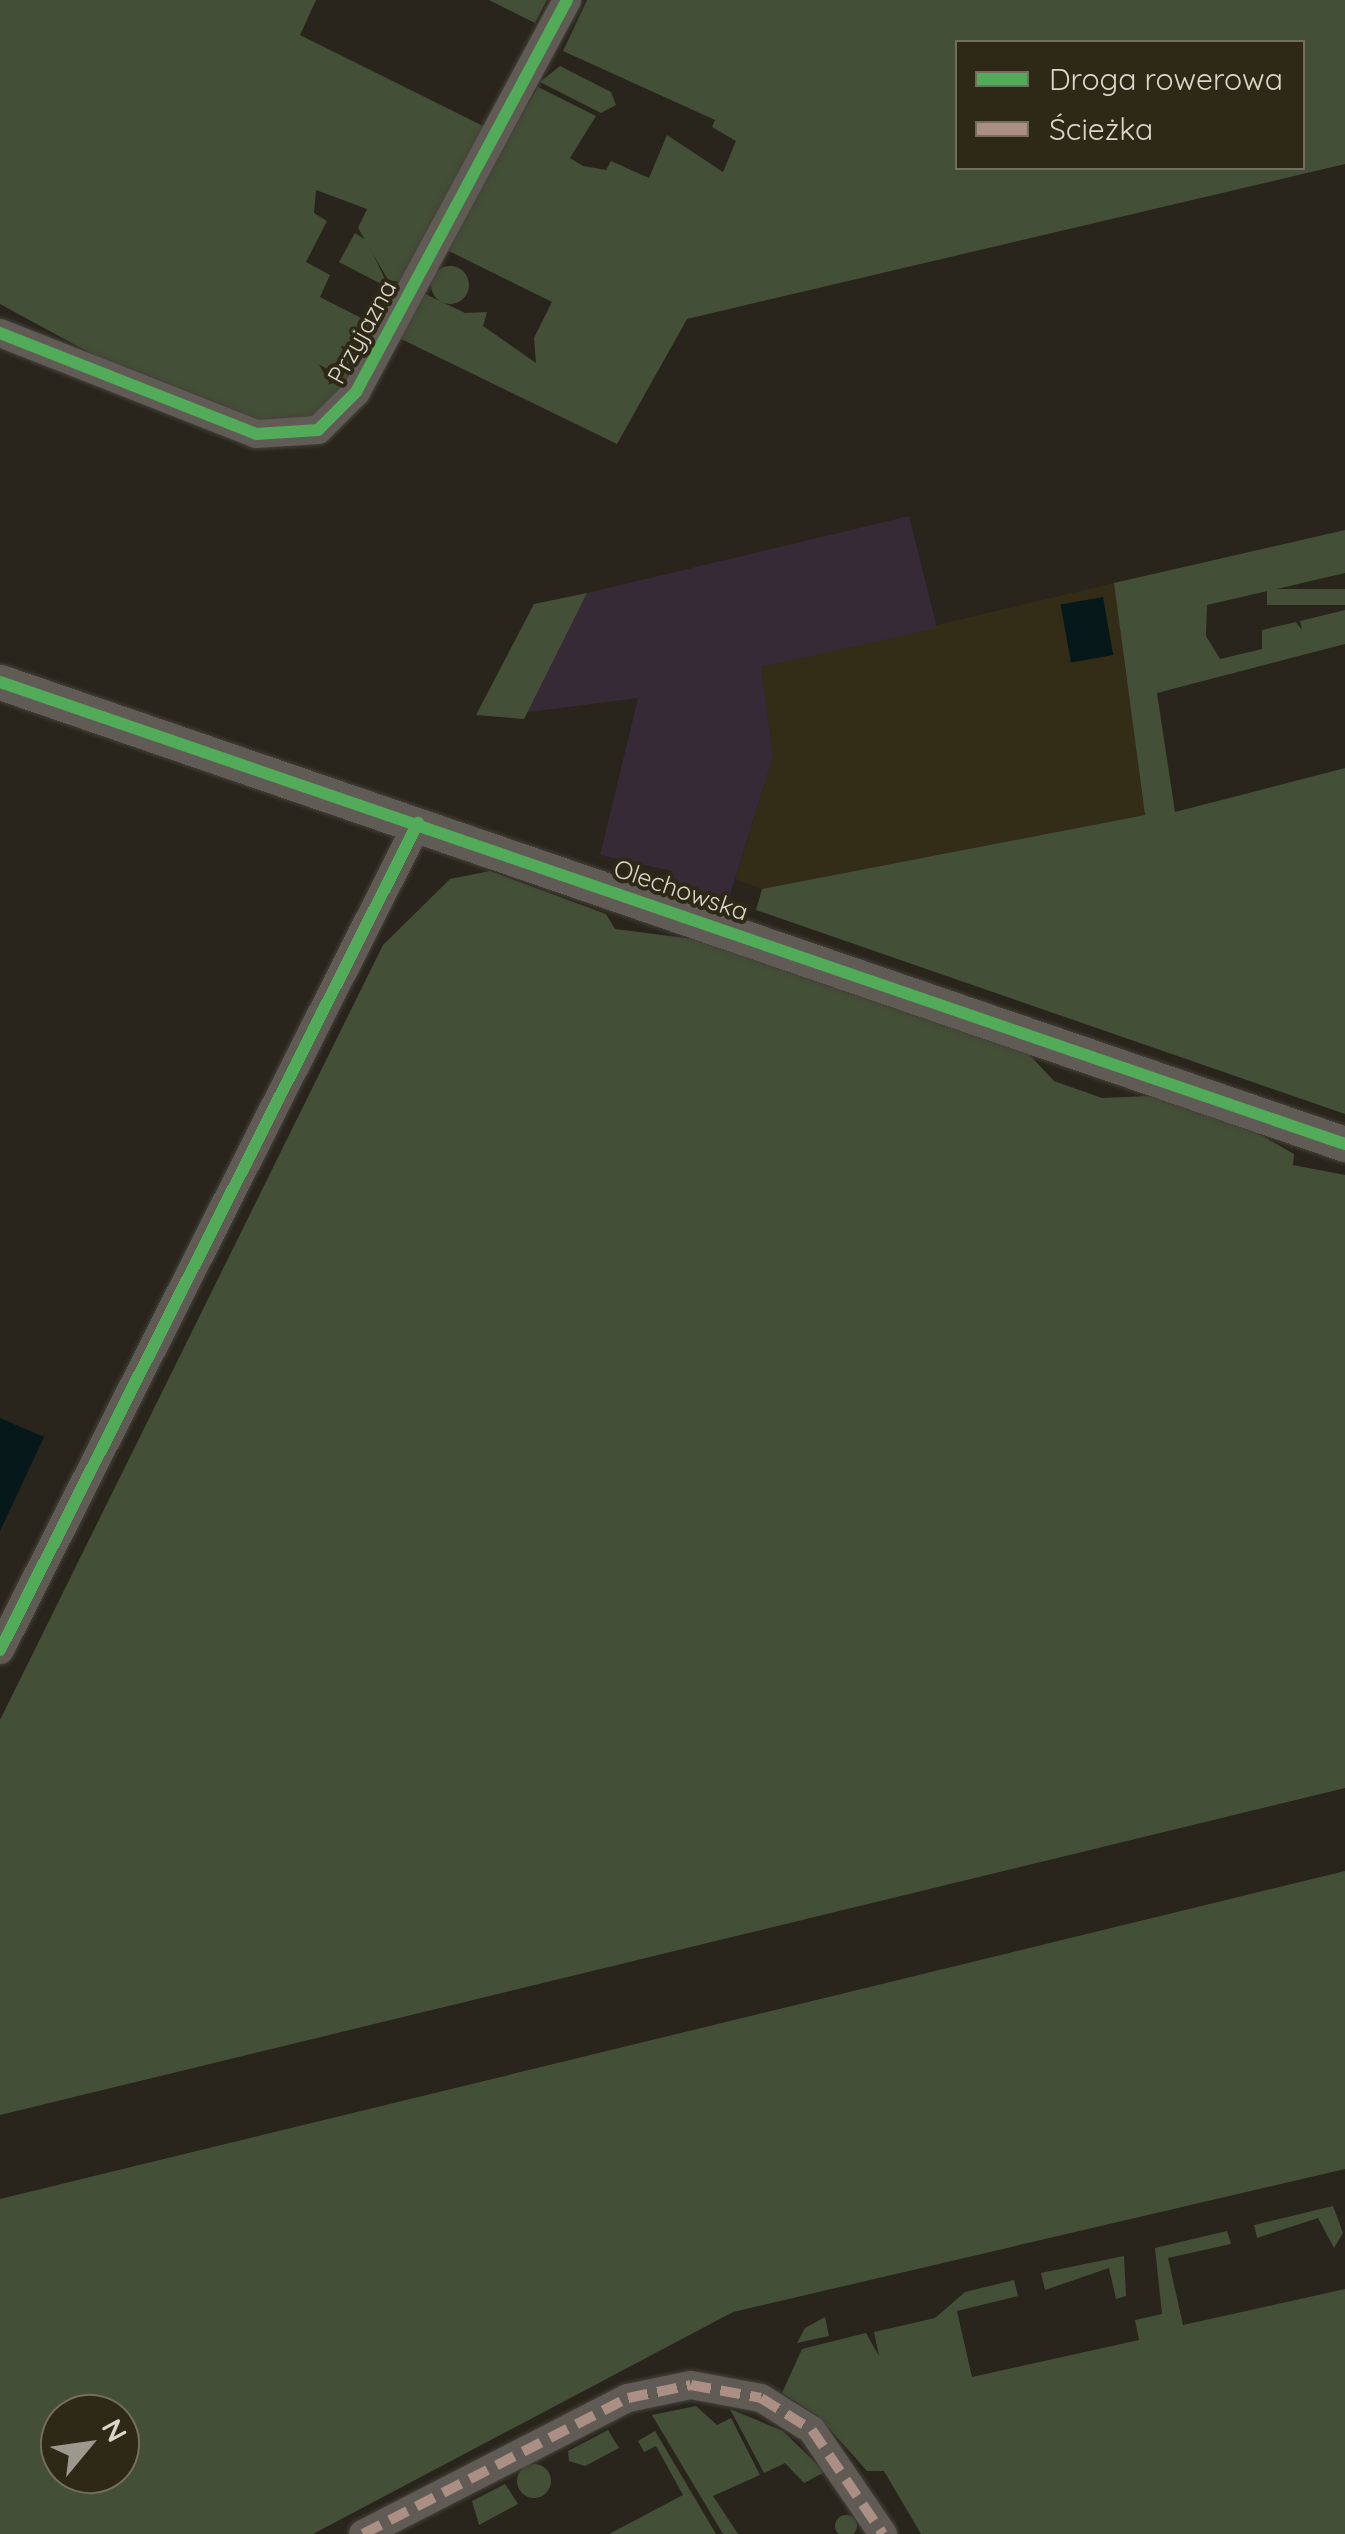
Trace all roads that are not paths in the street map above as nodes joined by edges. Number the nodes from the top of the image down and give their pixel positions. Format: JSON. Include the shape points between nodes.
{"nodes":[{"id":1,"x":567,"y":0,"type":"edge"},
{"id":2,"x":0,"y":333,"type":"edge"},
{"id":3,"x":0,"y":682,"type":"edge"},
{"id":4,"x":418,"y":823,"type":"junction"},
{"id":5,"x":1345,"y":1144,"type":"edge"},
{"id":6,"x":0,"y":1650,"type":"edge"},
{"id":7,"x":363,"y":2534,"type":"edge"},
{"id":8,"x":884,"y":2534,"type":"edge"}],
"edges":[{"from":1,"to":2,"type":"street","name":"Przyjazna","via":[[356,392],[318,430],[256,434]]},
{"from":3,"to":4,"type":"street","name":"Olechowska"},
{"from":4,"to":5,"type":"street","name":"Olechowska"},
{"from":4,"to":6,"type":"street"},
{"from":7,"to":8,"type":"street","via":[[628,2398],[691,2385],[748,2394],[794,2416],[828,2446]]}]}
